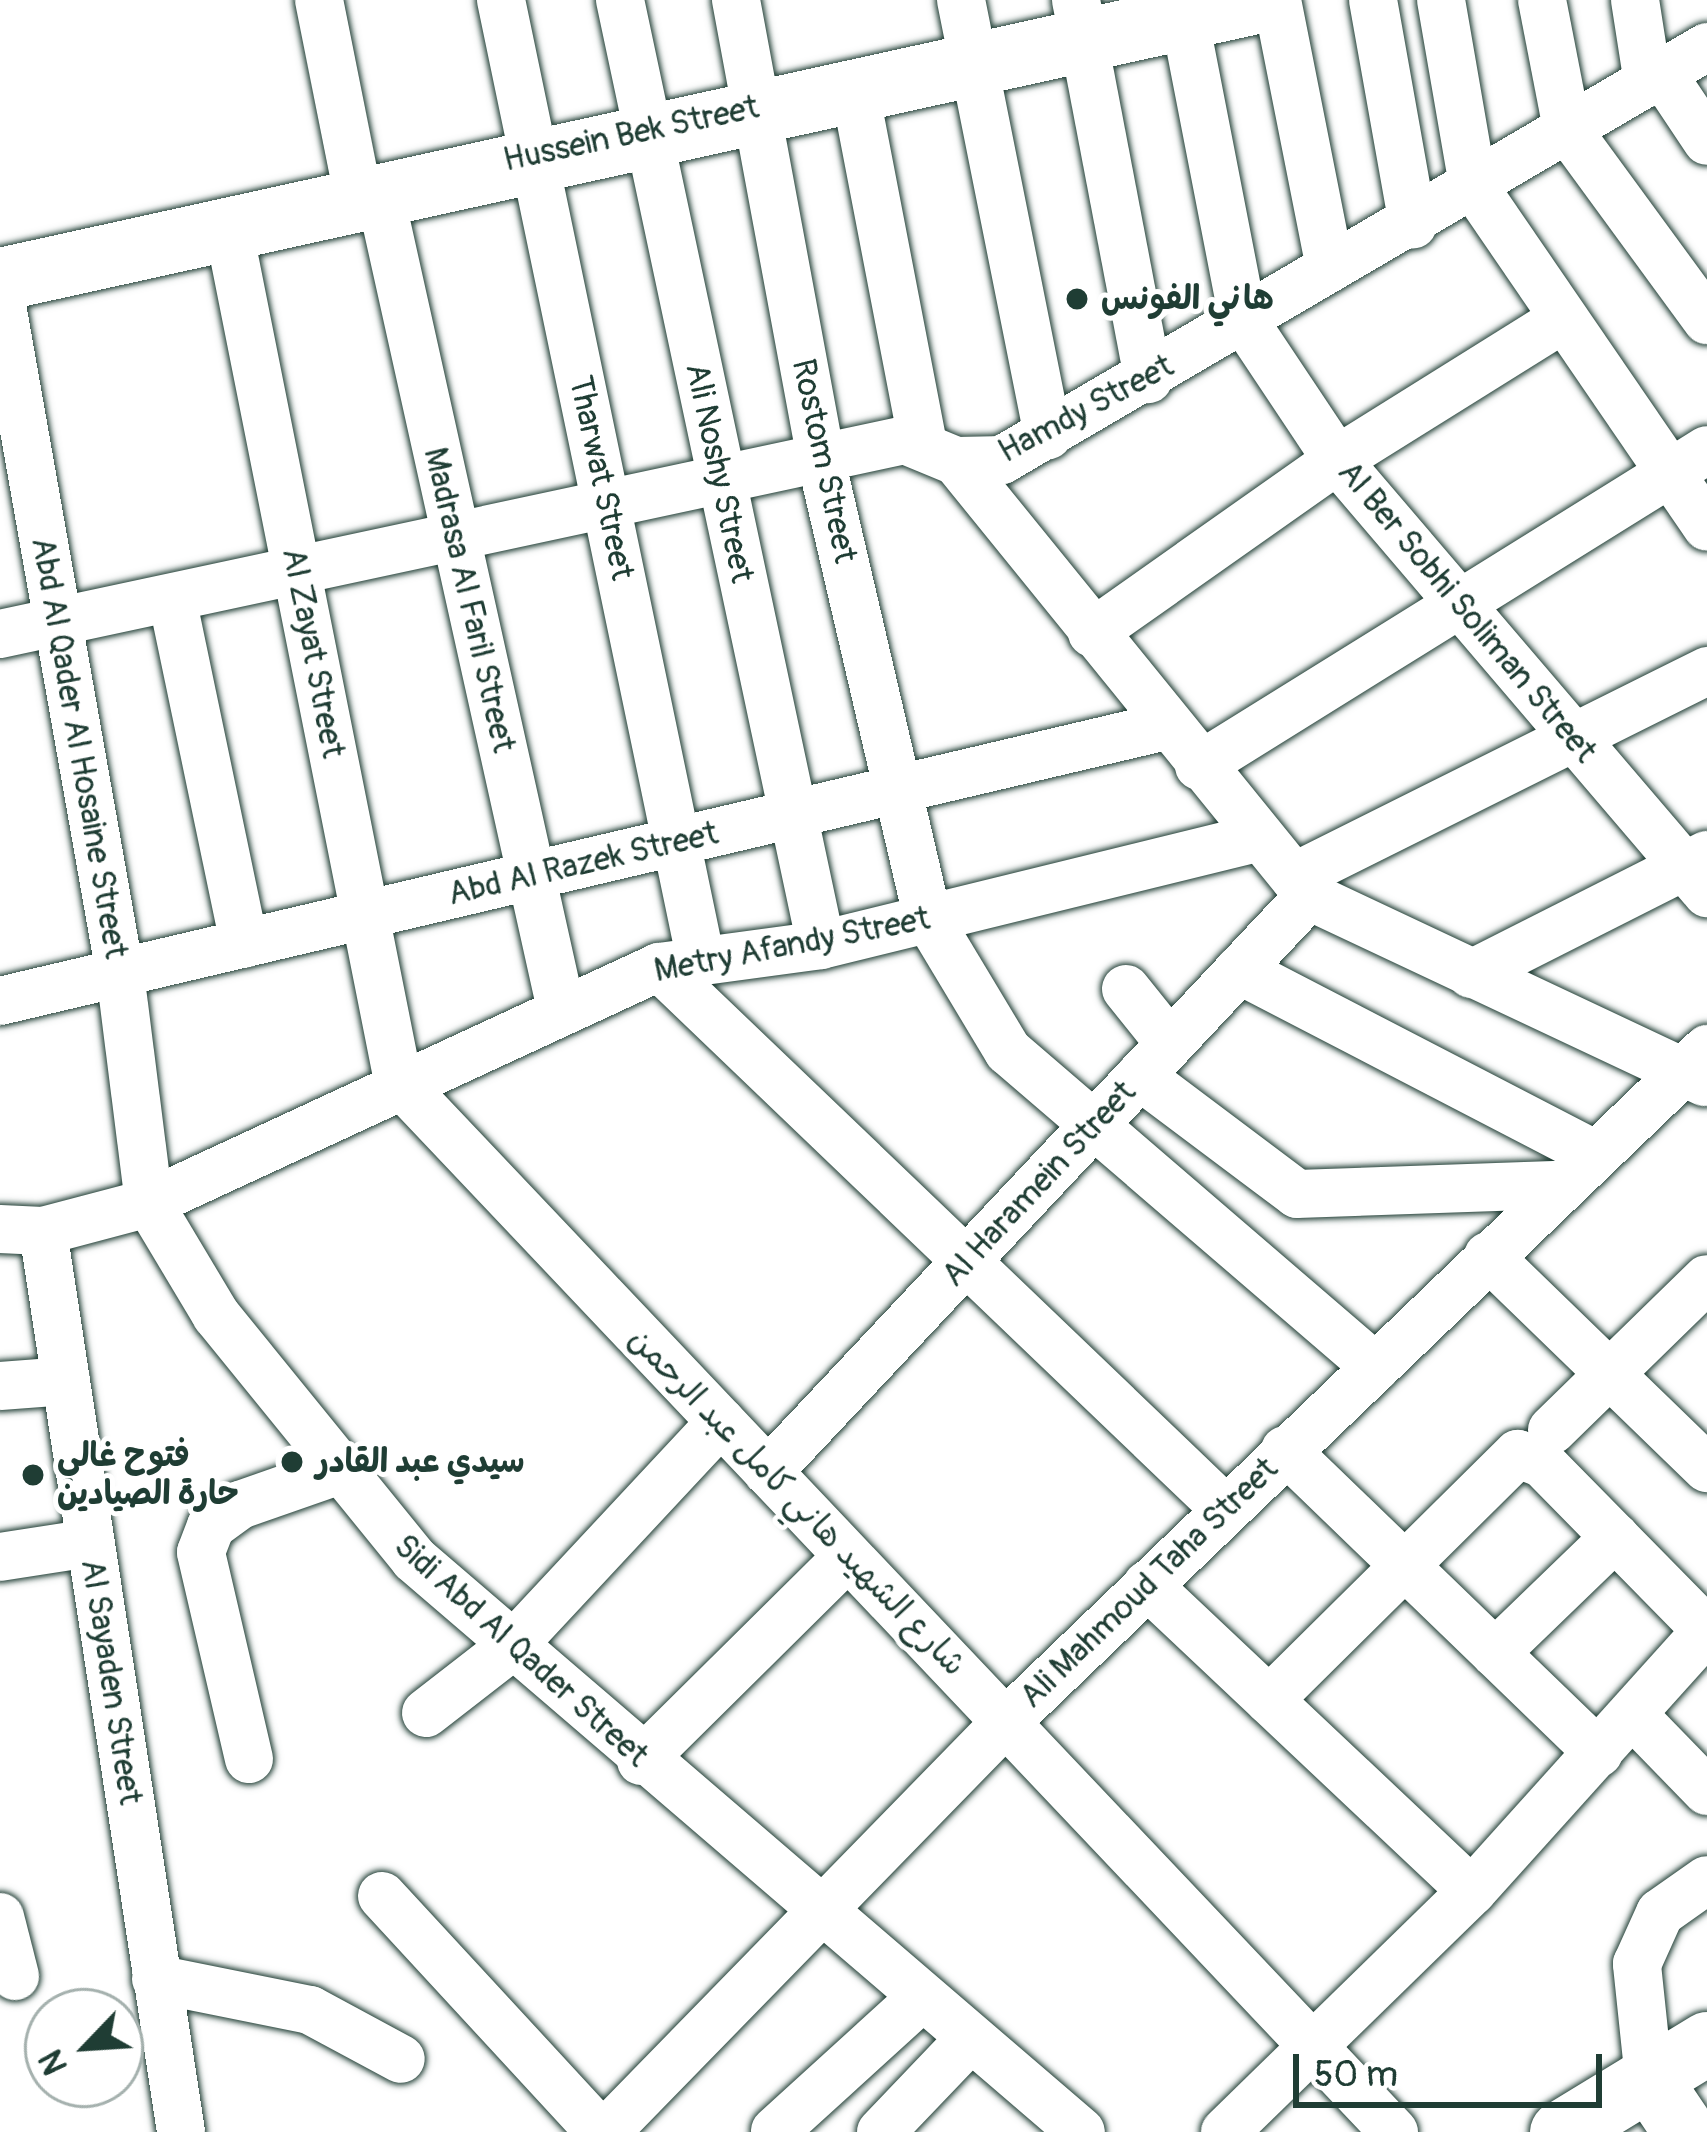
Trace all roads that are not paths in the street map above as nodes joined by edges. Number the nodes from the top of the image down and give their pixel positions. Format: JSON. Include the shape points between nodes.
{"nodes":[{"id":1,"x":320,"y":0,"type":"edge"},
{"id":2,"x":501,"y":0,"type":"edge"},
{"id":3,"x":620,"y":0,"type":"edge"},
{"id":4,"x":736,"y":0,"type":"edge"},
{"id":5,"x":961,"y":0,"type":"edge"},
{"id":6,"x":1265,"y":0,"type":"edge"},
{"id":7,"x":1277,"y":0,"type":"edge"},
{"id":8,"x":1373,"y":0,"type":"edge"},
{"id":9,"x":1441,"y":0,"type":"edge"},
{"id":10,"x":1542,"y":0,"type":"edge"},
{"id":11,"x":1635,"y":0,"type":"edge"},
{"id":12,"x":1183,"y":8,"type":"edge"},
{"id":13,"x":1079,"y":19,"type":"edge"},
{"id":14,"x":1707,"y":47,"type":"edge"},
{"id":15,"x":973,"y":61,"type":"junction"},
{"id":16,"x":1655,"y":79,"type":"junction"},
{"id":17,"x":854,"y":86,"type":"junction"},
{"id":18,"x":757,"y":106,"type":"junction"},
{"id":19,"x":647,"y":130,"type":"junction"},
{"id":20,"x":1568,"y":130,"type":"junction"},
{"id":21,"x":1707,"y":141,"type":"edge"},
{"id":22,"x":534,"y":154,"type":"junction"},
{"id":23,"x":1473,"y":185,"type":"junction"},
{"id":24,"x":368,"y":192,"type":"junction"},
{"id":25,"x":1413,"y":224,"type":"junction"},
{"id":26,"x":228,"y":226,"type":"junction"},
{"id":27,"x":1330,"y":268,"type":"junction"},
{"id":28,"x":0,"y":279,"type":"edge"},
{"id":29,"x":0,"y":294,"type":"edge"},
{"id":30,"x":1243,"y":319,"type":"junction"},
{"id":31,"x":1563,"y":319,"type":"junction"},
{"id":32,"x":1707,"y":320,"type":"edge"},
{"id":33,"x":1148,"y":379,"type":"junction"},
{"id":34,"x":1048,"y":435,"type":"junction"},
{"id":35,"x":939,"y":453,"type":"junction"},
{"id":36,"x":820,"y":460,"type":"junction"},
{"id":37,"x":1337,"y":460,"type":"junction"},
{"id":38,"x":1688,"y":462,"type":"edge"},
{"id":39,"x":720,"y":482,"type":"junction"},
{"id":40,"x":607,"y":506,"type":"junction"},
{"id":41,"x":1707,"y":527,"type":"edge"},
{"id":42,"x":454,"y":538,"type":"junction"},
{"id":43,"x":297,"y":572,"type":"junction"},
{"id":44,"x":172,"y":598,"type":"junction"},
{"id":45,"x":1463,"y":608,"type":"junction"},
{"id":46,"x":55,"y":622,"type":"junction"},
{"id":47,"x":0,"y":634,"type":"edge"},
{"id":48,"x":1092,"y":634,"type":"junction"},
{"id":49,"x":1707,"y":671,"type":"edge"},
{"id":50,"x":1166,"y":726,"type":"junction"},
{"id":51,"x":1575,"y":739,"type":"junction"},
{"id":52,"x":1199,"y":766,"type":"junction"},
{"id":53,"x":898,"y":790,"type":"junction"},
{"id":54,"x":792,"y":815,"type":"junction"},
{"id":55,"x":1260,"y":837,"type":"junction"},
{"id":56,"x":677,"y":842,"type":"junction"},
{"id":57,"x":1700,"y":871,"type":"edge"},
{"id":58,"x":531,"y":876,"type":"junction"},
{"id":59,"x":1302,"y":886,"type":"junction"},
{"id":60,"x":365,"y":916,"type":"junction"},
{"id":61,"x":928,"y":918,"type":"junction"},
{"id":62,"x":244,"y":944,"type":"junction"},
{"id":63,"x":821,"y":945,"type":"junction"},
{"id":64,"x":680,"y":962,"type":"junction"},
{"id":65,"x":1240,"y":970,"type":"junction"},
{"id":66,"x":120,"y":973,"type":"junction"},
{"id":67,"x":1471,"y":974,"type":"junction"},
{"id":68,"x":1126,"y":989,"type":"dead end"},
{"id":69,"x":0,"y":1001,"type":"edge"},
{"id":70,"x":561,"y":1009,"type":"junction"},
{"id":71,"x":1155,"y":1060,"type":"junction"},
{"id":72,"x":1697,"y":1068,"type":"edge"},
{"id":73,"x":398,"y":1081,"type":"junction"},
{"id":74,"x":1091,"y":1129,"type":"junction"},
{"id":75,"x":1578,"y":1170,"type":"junction"},
{"id":76,"x":149,"y":1203,"type":"junction"},
{"id":77,"x":22,"y":1230,"type":"edge"},
{"id":78,"x":1488,"y":1256,"type":"junction"},
{"id":79,"x":967,"y":1261,"type":"junction"},
{"id":80,"x":1707,"y":1279,"type":"edge"},
{"id":81,"x":1376,"y":1367,"type":"junction"},
{"id":82,"x":1610,"y":1374,"type":"junction"},
{"id":83,"x":66,"y":1381,"type":"junction"},
{"id":84,"x":0,"y":1386,"type":"edge"},
{"id":85,"x":721,"y":1422,"type":"junction"},
{"id":86,"x":1552,"y":1430,"type":"dead end"},
{"id":87,"x":1285,"y":1450,"type":"junction"},
{"id":88,"x":1707,"y":1468,"type":"edge"},
{"id":89,"x":337,"y":1471,"type":"junction"},
{"id":90,"x":768,"y":1472,"type":"junction"},
{"id":91,"x":1225,"y":1509,"type":"junction"},
{"id":92,"x":1616,"y":1537,"type":"junction"},
{"id":93,"x":90,"y":1543,"type":"junction"},
{"id":94,"x":0,"y":1556,"type":"edge"},
{"id":95,"x":848,"y":1556,"type":"junction"},
{"id":96,"x":1406,"y":1567,"type":"junction"},
{"id":97,"x":1147,"y":1585,"type":"junction"},
{"id":98,"x":1707,"y":1630,"type":"edge"},
{"id":99,"x":511,"y":1647,"type":"junction"},
{"id":100,"x":1495,"y":1653,"type":"junction"},
{"id":101,"x":1269,"y":1700,"type":"junction"},
{"id":102,"x":426,"y":1713,"type":"dead end"},
{"id":103,"x":1633,"y":1715,"type":"junction"},
{"id":104,"x":1006,"y":1722,"type":"junction"},
{"id":105,"x":1599,"y":1753,"type":"junction"},
{"id":106,"x":249,"y":1760,"type":"dead end"},
{"id":107,"x":641,"y":1761,"type":"junction"},
{"id":108,"x":1707,"y":1791,"type":"edge"},
{"id":109,"x":1707,"y":1880,"type":"edge"},
{"id":110,"x":1472,"y":1891,"type":"junction"},
{"id":111,"x":382,"y":1896,"type":"dead end"},
{"id":112,"x":6,"y":1900,"type":"edge"},
{"id":113,"x":816,"y":1913,"type":"junction"},
{"id":114,"x":15,"y":1976,"type":"dead end"},
{"id":115,"x":157,"y":1979,"type":"junction"},
{"id":116,"x":920,"y":1999,"type":"junction"},
{"id":117,"x":969,"y":2040,"type":"junction"},
{"id":118,"x":1707,"y":2043,"type":"edge"},
{"id":119,"x":1312,"y":2046,"type":"junction"},
{"id":120,"x":400,"y":2059,"type":"dead end"},
{"id":121,"x":1676,"y":2111,"type":"edge"},
{"id":122,"x":775,"y":2131,"type":"edge"},
{"id":123,"x":181,"y":2132,"type":"edge"},
{"id":124,"x":603,"y":2132,"type":"edge"},
{"id":125,"x":881,"y":2132,"type":"edge"},
{"id":126,"x":1081,"y":2132,"type":"edge"},
{"id":127,"x":1225,"y":2132,"type":"edge"},
{"id":128,"x":1394,"y":2132,"type":"edge"},
{"id":129,"x":1561,"y":2132,"type":"edge"}],
"edges":[{"from":1,"to":24,"type":"street","name":"Madrasa Al Faril Street"},
{"from":2,"to":22,"type":"street","name":"Tharwat Street"},
{"from":3,"to":19,"type":"street","name":"Ali Noshy Street"},
{"from":4,"to":18,"type":"street","name":"Rostom Street"},
{"from":5,"to":15,"type":"street"},
{"from":6,"to":12,"type":"main road","name":"Hussein Bek Street"},
{"from":7,"to":27,"type":"street"},
{"from":8,"to":25,"type":"street"},
{"from":9,"to":23,"type":"street"},
{"from":10,"to":20,"type":"street"},
{"from":11,"to":16,"type":"street"},
{"from":12,"to":13,"type":"main road","name":"Hussein Bek Street"},
{"from":12,"to":30,"type":"street"},
{"from":13,"to":15,"type":"main road","name":"Hussein Bek Street"},
{"from":13,"to":33,"type":"street"},
{"from":14,"to":16,"type":"street","name":"Hamdy Street"},
{"from":15,"to":17,"type":"main road","name":"Hussein Bek Street"},
{"from":15,"to":34,"type":"street"},
{"from":16,"to":20,"type":"street","name":"Hamdy Street"},
{"from":16,"to":21,"type":"street"},
{"from":17,"to":18,"type":"main road","name":"Hussein Bek Street"},
{"from":17,"to":35,"type":"street"},
{"from":18,"to":19,"type":"main road","name":"Hussein Bek Street"},
{"from":18,"to":36,"type":"street","name":"Rostom Street"},
{"from":19,"to":22,"type":"main road","name":"Hussein Bek Street"},
{"from":19,"to":39,"type":"street","name":"Ali Noshy Street"},
{"from":20,"to":23,"type":"street","name":"Hamdy Street"},
{"from":20,"to":32,"type":"street"},
{"from":22,"to":24,"type":"main road","name":"Hussein Bek Street"},
{"from":22,"to":40,"type":"street","name":"Tharwat Street"},
{"from":23,"to":25,"type":"street","name":"Hamdy Street"},
{"from":23,"to":31,"type":"street"},
{"from":24,"to":26,"type":"main road","name":"Hussein Bek Street"},
{"from":24,"to":42,"type":"street","name":"Madrasa Al Faril Street"},
{"from":25,"to":27,"type":"street","name":"Hamdy Street"},
{"from":26,"to":28,"type":"main road","name":"Hussein Bek Street"},
{"from":26,"to":43,"type":"street","name":"Al Zayat Street"},
{"from":27,"to":30,"type":"street","name":"Hamdy Street"},
{"from":29,"to":46,"type":"street","name":"Abd Al Qader Al Hosaine Street"},
{"from":30,"to":33,"type":"street","name":"Hamdy Street"},
{"from":30,"to":37,"type":"street","name":"Al Ber Sobhi Soliman Street"},
{"from":31,"to":37,"type":"street"},
{"from":31,"to":38,"type":"street"},
{"from":33,"to":34,"type":"street","name":"Hamdy Street"},
{"from":34,"to":35,"type":"street","name":"Hamdy Street","via":[[1002,460]]},
{"from":35,"to":36,"type":"street","name":"Hamdy Street"},
{"from":35,"to":48,"type":"street"},
{"from":36,"to":39,"type":"street","name":"Hamdy Street"},
{"from":36,"to":53,"type":"street","name":"Rostom Street"},
{"from":37,"to":45,"type":"street","name":"Al Ber Sobhi Soliman Street"},
{"from":37,"to":48,"type":"street"},
{"from":38,"to":41,"type":"street"},
{"from":38,"to":45,"type":"street"},
{"from":39,"to":40,"type":"street","name":"Hamdy Street"},
{"from":39,"to":54,"type":"street","name":"Ali Noshy Street"},
{"from":40,"to":42,"type":"street","name":"Hamdy Street"},
{"from":40,"to":56,"type":"street","name":"Tharwat Street"},
{"from":42,"to":43,"type":"street","name":"Hamdy Street"},
{"from":42,"to":58,"type":"street","name":"Madrasa Al Faril Street"},
{"from":43,"to":44,"type":"street","name":"Hamdy Street"},
{"from":43,"to":60,"type":"street","name":"Al Zayat Street"},
{"from":44,"to":46,"type":"street","name":"Hamdy Street"},
{"from":44,"to":62,"type":"street"},
{"from":45,"to":51,"type":"street","name":"Al Ber Sobhi Soliman Street"},
{"from":45,"to":52,"type":"street"},
{"from":46,"to":47,"type":"street","name":"Hamdy Street"},
{"from":46,"to":66,"type":"street","name":"Abd Al Qader Al Hosaine Street"},
{"from":48,"to":50,"type":"street"},
{"from":49,"to":51,"type":"street","name":"Al Haramein Street"},
{"from":50,"to":52,"type":"street"},
{"from":50,"to":53,"type":"street","name":"Abd Al Razek Street"},
{"from":51,"to":57,"type":"street","name":"Al Ber Sobhi Soliman Street"},
{"from":51,"to":59,"type":"street","name":"Al Haramein Street"},
{"from":52,"to":55,"type":"street"},
{"from":53,"to":54,"type":"street","name":"Abd Al Razek Street"},
{"from":53,"to":61,"type":"street","name":"Rostom Street"},
{"from":54,"to":56,"type":"street","name":"Abd Al Razek Street"},
{"from":54,"to":63,"type":"street","name":"Ali Noshy Street"},
{"from":55,"to":59,"type":"street"},
{"from":55,"to":61,"type":"street","name":"Metry Afandy Street"},
{"from":56,"to":58,"type":"street","name":"Abd Al Razek Street"},
{"from":56,"to":64,"type":"street","name":"Tharwat Street"},
{"from":57,"to":67,"type":"street"},
{"from":58,"to":60,"type":"street","name":"Abd Al Razek Street"},
{"from":58,"to":70,"type":"street","name":"Madrasa Al Faril Street"},
{"from":59,"to":65,"type":"street","name":"Al Haramein Street"},
{"from":59,"to":67,"type":"street"},
{"from":60,"to":62,"type":"street","name":"Abd Al Razek Street"},
{"from":60,"to":73,"type":"street","name":"Al Zayat Street"},
{"from":61,"to":63,"type":"street","name":"Metry Afandy Street"},
{"from":61,"to":74,"type":"street","name":"Rostom Street","via":[[983,1024]]},
{"from":62,"to":66,"type":"street","name":"Abd Al Razek Street"},
{"from":63,"to":64,"type":"street","name":"Metry Afandy Street"},
{"from":64,"to":70,"type":"street","name":"Metry Afandy Street"},
{"from":64,"to":79,"type":"street"},
{"from":65,"to":71,"type":"street","name":"Al Haramein Street"},
{"from":65,"to":75,"type":"street"},
{"from":66,"to":69,"type":"street","name":"Abd Al Razek Street"},
{"from":66,"to":76,"type":"street","name":"Abd Al Qader Al Hosaine Street"},
{"from":67,"to":72,"type":"street"},
{"from":68,"to":71,"type":"street"},
{"from":70,"to":73,"type":"street","name":"Metry Afandy Street"},
{"from":71,"to":74,"type":"street","name":"Al Haramein Street"},
{"from":71,"to":75,"type":"street","via":[[1298,1193]]},
{"from":72,"to":75,"type":"street","name":"Ali Mahmoud Taha Street"},
{"from":73,"to":76,"type":"street","name":"Metry Afandy Street"},
{"from":73,"to":85,"type":"street","name":"شارع الشهيد هاني كامل عبد الرحمن"},
{"from":74,"to":79,"type":"street","name":"Al Haramein Street"},
{"from":74,"to":81,"type":"street","name":"Rostom Street"},
{"from":75,"to":78,"type":"street","name":"Ali Mahmoud Taha Street"},
{"from":76,"to":77,"type":"street"},
{"from":76,"to":89,"type":"street","name":"Sidi Abd Al Qader Street","via":[[216,1316]]},
{"from":77,"to":83,"type":"street","name":"Al Sayaden Street"},
{"from":78,"to":81,"type":"street","name":"Ali Mahmoud Taha Street"},
{"from":78,"to":82,"type":"street"},
{"from":79,"to":90,"type":"street","name":"Al Haramein Street"},
{"from":79,"to":91,"type":"street"},
{"from":80,"to":82,"type":"street"},
{"from":81,"to":87,"type":"street","name":"Ali Mahmoud Taha Street"},
{"from":82,"to":86,"type":"street"},
{"from":82,"to":88,"type":"street"},
{"from":83,"to":84,"type":"street"},
{"from":83,"to":93,"type":"street","name":"Al Sayaden Street"},
{"from":85,"to":90,"type":"street","name":"شارع الشهيد هاني كامل عبد الرحمن"},
{"from":85,"to":99,"type":"street"},
{"from":87,"to":91,"type":"street","name":"Ali Mahmoud Taha Street"},
{"from":87,"to":96,"type":"street"},
{"from":89,"to":99,"type":"street","name":"Sidi Abd Al Qader Street"},
{"from":89,"to":106,"type":"street","via":[[240,1505],[211,1526],[201,1552]]},
{"from":90,"to":95,"type":"street","name":"شارع الشهيد هاني كامل عبد الرحمن"},
{"from":91,"to":97,"type":"street","name":"Ali Mahmoud Taha Street"},
{"from":92,"to":96,"type":"street","via":[[1542,1463],[1518,1454]]},
{"from":92,"to":98,"type":"street"},
{"from":92,"to":100,"type":"street"},
{"from":93,"to":94,"type":"street"},
{"from":93,"to":115,"type":"street","name":"Al Sayaden Street"},
{"from":95,"to":104,"type":"street","name":"شارع الشهيد هاني كامل عبد الرحمن"},
{"from":95,"to":107,"type":"street"},
{"from":96,"to":100,"type":"street"},
{"from":96,"to":101,"type":"street"},
{"from":97,"to":101,"type":"street"},
{"from":97,"to":104,"type":"street","name":"Ali Mahmoud Taha Street"},
{"from":98,"to":103,"type":"street"},
{"from":99,"to":102,"type":"street"},
{"from":99,"to":107,"type":"street","name":"Sidi Abd Al Qader Street"},
{"from":100,"to":105,"type":"street"},
{"from":101,"to":110,"type":"street"},
{"from":103,"to":105,"type":"street"},
{"from":103,"to":108,"type":"street"},
{"from":104,"to":113,"type":"street","name":"Ali Mahmoud Taha Street"},
{"from":104,"to":119,"type":"street","name":"شارع الشهيد هاني كامل عبد الرحمن"},
{"from":105,"to":110,"type":"street"},
{"from":107,"to":113,"type":"street","name":"Sidi Abd Al Qader Street"},
{"from":109,"to":121,"type":"street","via":[[1660,1913],[1636,1964]]},
{"from":110,"to":119,"type":"street"},
{"from":111,"to":124,"type":"street"},
{"from":112,"to":114,"type":"street"},
{"from":113,"to":116,"type":"street","name":"Sidi Abd Al Qader Street"},
{"from":113,"to":124,"type":"street","name":"Ali Mahmoud Taha Street"},
{"from":115,"to":120,"type":"street","via":[[310,2010]]},
{"from":115,"to":123,"type":"street","name":"Al Sayaden Street"},
{"from":116,"to":117,"type":"street","name":"Sidi Abd Al Qader Street"},
{"from":116,"to":122,"type":"street"},
{"from":117,"to":125,"type":"street"},
{"from":117,"to":126,"type":"street","name":"Sidi Abd Al Qader Street"},
{"from":118,"to":121,"type":"main road"},
{"from":119,"to":127,"type":"street"},
{"from":119,"to":128,"type":"street","name":"شارع الشهيد هاني كامل عبد الرحمن"},
{"from":121,"to":129,"type":"main road"}]}
